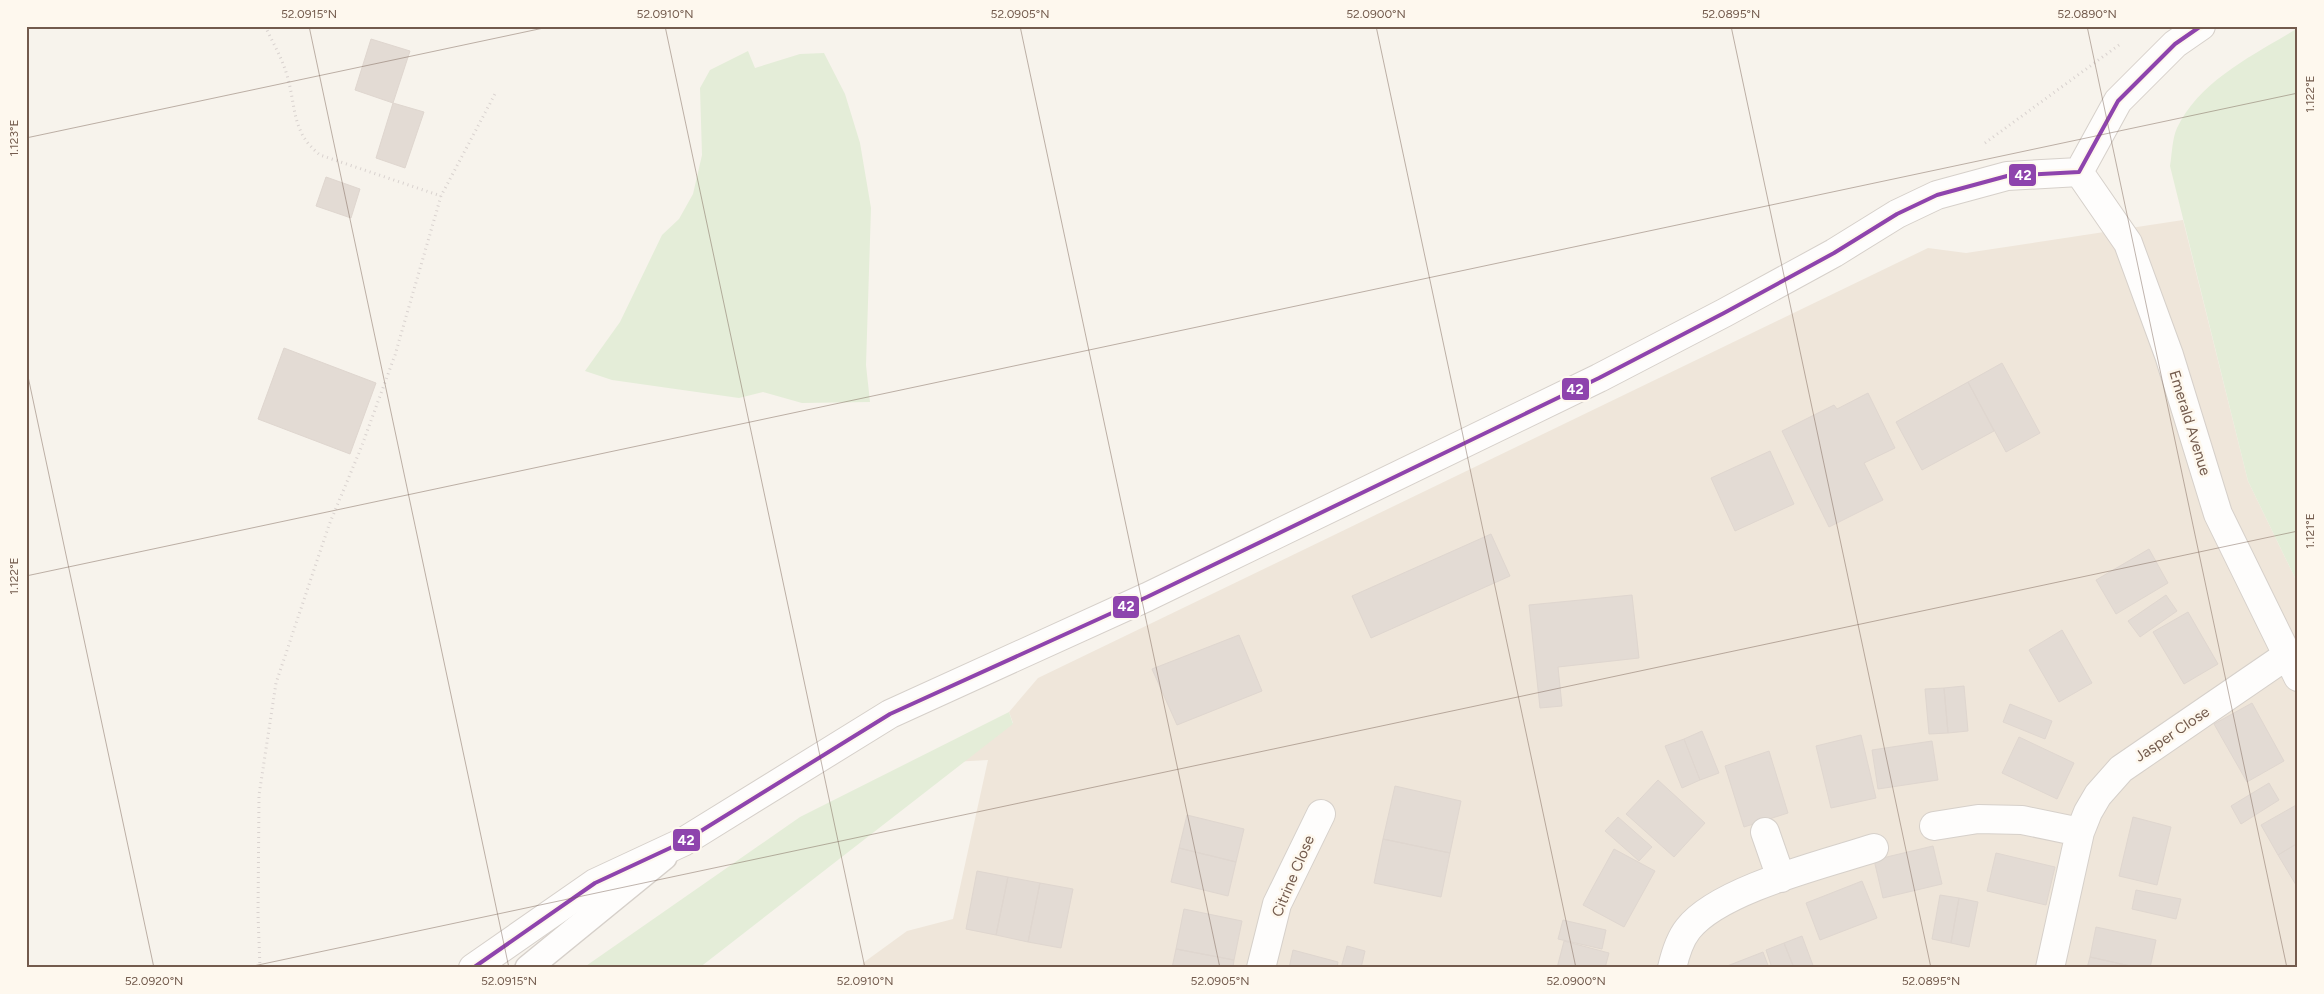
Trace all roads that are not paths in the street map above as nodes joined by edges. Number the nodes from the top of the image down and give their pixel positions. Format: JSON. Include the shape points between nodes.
{"nodes":[{"id":1,"x":2201,"y":26,"type":"edge"},
{"id":2,"x":2079,"y":172,"type":"junction"},
{"id":3,"x":2292,"y":666,"type":"edge"},
{"id":4,"x":1320,"y":814,"type":"dead end"},
{"id":5,"x":1934,"y":826,"type":"dead end"},
{"id":6,"x":1765,"y":832,"type":"dead end"},
{"id":7,"x":2080,"y":832,"type":"junction"},
{"id":8,"x":683,"y":842,"type":"junction"},
{"id":9,"x":1874,"y":848,"type":"dead end"},
{"id":10,"x":1782,"y":878,"type":"junction"},
{"id":11,"x":473,"y":968,"type":"edge"},
{"id":12,"x":528,"y":968,"type":"edge"},
{"id":13,"x":1261,"y":968,"type":"edge"},
{"id":14,"x":1672,"y":968,"type":"edge"},
{"id":15,"x":2050,"y":968,"type":"edge"}],
"edges":[{"from":1,"to":2,"type":"street","via":[[2175,44],[2118,101]]},
{"from":2,"to":3,"type":"street","name":"Emerald Avenue","via":[[2128,243],[2169,356],[2218,514]]},
{"from":2,"to":8,"type":"street","via":[[2008,176],[1937,194],[1724,313],[1599,378],[1147,597],[890,714]]},
{"from":3,"to":7,"type":"street","name":"Jasper Close","via":[[2121,769],[2098,795]]},
{"from":4,"to":13,"type":"street","name":"Citrine Close","via":[[1277,904]]},
{"from":5,"to":7,"type":"street","via":[[1978,819],[2022,820]]},
{"from":6,"to":10,"type":"street"},
{"from":7,"to":15,"type":"street","name":"Jasper Close"},
{"from":8,"to":11,"type":"street","via":[[595,883]]},
{"from":8,"to":12,"type":"lane"},
{"from":9,"to":10,"type":"street"},
{"from":10,"to":14,"type":"street","via":[[1742,892],[1708,911],[1688,929]]}]}
